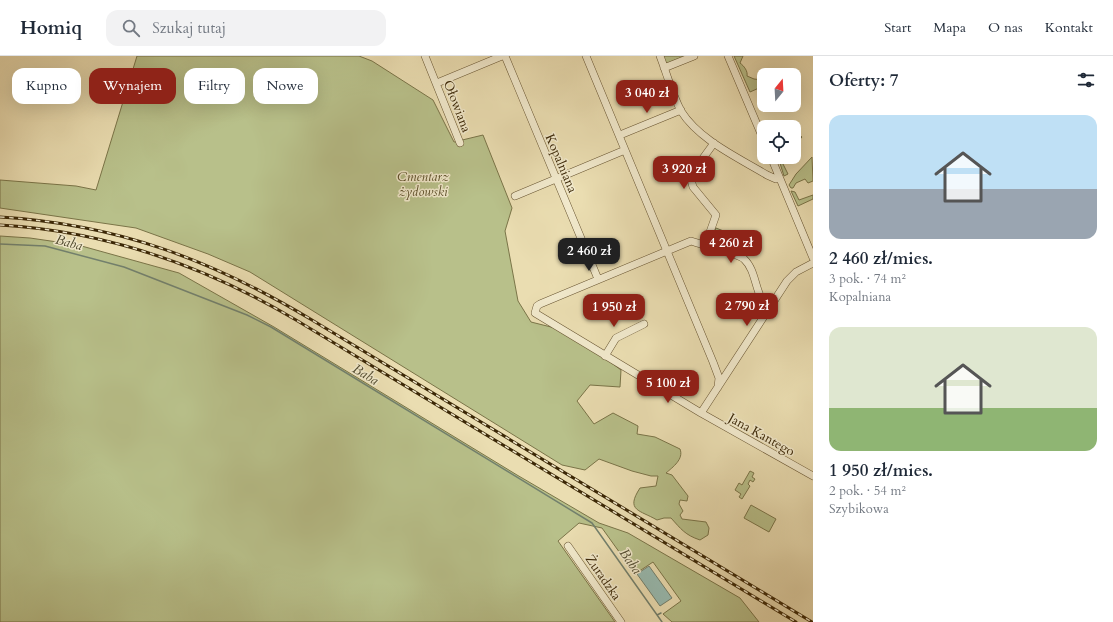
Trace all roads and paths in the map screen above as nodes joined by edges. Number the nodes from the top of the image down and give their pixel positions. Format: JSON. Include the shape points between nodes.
{"nodes":[{"id":1,"x":425,"y":56,"type":"edge"},
{"id":2,"x":503,"y":56,"type":"edge"},
{"id":3,"x":586,"y":56,"type":"edge"},
{"id":4,"x":660,"y":56,"type":"edge"},
{"id":5,"x":694,"y":56,"type":"edge"},
{"id":6,"x":728,"y":56,"type":"edge"},
{"id":7,"x":664,"y":68,"type":"junction"},
{"id":8,"x":437,"y":83,"type":"junction"},
{"id":9,"x":681,"y":110,"type":"junction"},
{"id":10,"x":757,"y":124,"type":"edge"},
{"id":11,"x":620,"y":135,"type":"junction"},
{"id":12,"x":460,"y":143,"type":"dead end"},
{"id":13,"x":714,"y":143,"type":"junction"},
{"id":14,"x":625,"y":150,"type":"junction"},
{"id":15,"x":774,"y":164,"type":"edge"},
{"id":16,"x":555,"y":178,"type":"junction"},
{"id":17,"x":779,"y":178,"type":"junction"},
{"id":18,"x":515,"y":196,"type":"dead end"},
{"id":19,"x":705,"y":246,"type":"junction"},
{"id":20,"x":666,"y":250,"type":"junction"},
{"id":21,"x":813,"y":258,"type":"edge"},
{"id":22,"x":813,"y":263,"type":"edge"},
{"id":23,"x":598,"y":279,"type":"junction"},
{"id":24,"x":770,"y":308,"type":"junction"},
{"id":25,"x":644,"y":324,"type":"dead end"},
{"id":26,"x":605,"y":356,"type":"junction"},
{"id":27,"x":718,"y":387,"type":"junction"},
{"id":28,"x":701,"y":413,"type":"junction"},
{"id":29,"x":813,"y":476,"type":"edge"},
{"id":30,"x":568,"y":546,"type":"dead end"},
{"id":31,"x":621,"y":622,"type":"edge"}],
"edges":[{"from":1,"to":8,"type":"street","name":"Ołowiana"},
{"from":2,"to":8,"type":"street"},
{"from":2,"to":16,"type":"street","name":"Kopalniana"},
{"from":3,"to":11,"type":"street"},
{"from":4,"to":7,"type":"street"},
{"from":5,"to":7,"type":"street"},
{"from":6,"to":10,"type":"street"},
{"from":7,"to":9,"type":"street"},
{"from":8,"to":12,"type":"street","name":"Ołowiana"},
{"from":9,"to":11,"type":"street"},
{"from":9,"to":13,"type":"street"},
{"from":11,"to":14,"type":"street"},
{"from":13,"to":17,"type":"street","via":[[767,175]]},
{"from":13,"to":19,"type":"street","via":[[690,176],[693,187],[716,215]]},
{"from":14,"to":16,"type":"street"},
{"from":14,"to":20,"type":"street"},
{"from":15,"to":17,"type":"street"},
{"from":16,"to":18,"type":"street"},
{"from":16,"to":23,"type":"street","name":"Kopalniana"},
{"from":17,"to":21,"type":"street"},
{"from":19,"to":20,"type":"street","via":[[691,242]]},
{"from":19,"to":24,"type":"street","via":[[744,259],[763,302]]},
{"from":20,"to":23,"type":"street"},
{"from":20,"to":27,"type":"street","via":[[717,372]]},
{"from":22,"to":24,"type":"street","via":[[791,277]]},
{"from":23,"to":26,"type":"street","name":"Jana Kantego","via":[[540,304],[535,313]]},
{"from":24,"to":27,"type":"street"},
{"from":25,"to":26,"type":"street","via":[[620,335]]},
{"from":26,"to":28,"type":"street","name":"Jana Kantego"},
{"from":27,"to":28,"type":"street"},
{"from":28,"to":29,"type":"street","name":"Jana Kantego"},
{"from":30,"to":31,"type":"street","name":"Żuradzka"}]}
